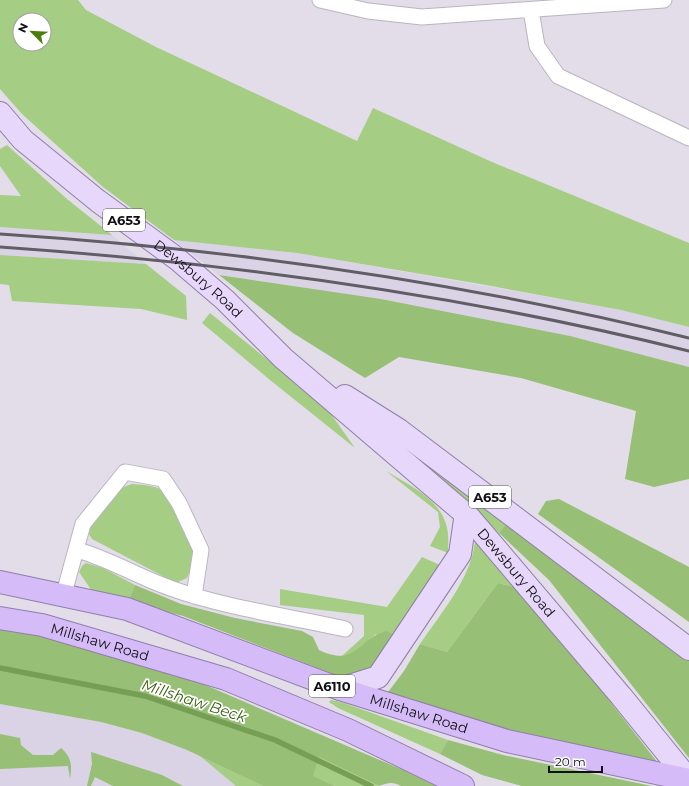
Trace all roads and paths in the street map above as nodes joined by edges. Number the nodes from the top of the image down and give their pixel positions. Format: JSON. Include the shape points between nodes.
{"nodes":[{"id":1,"x":320,"y":0,"type":"edge"},
{"id":2,"x":664,"y":0,"type":"edge"},
{"id":3,"x":531,"y":10,"type":"junction"},
{"id":4,"x":0,"y":113,"type":"edge"},
{"id":5,"x":689,"y":138,"type":"edge"},
{"id":6,"x":283,"y":358,"type":"junction"},
{"id":7,"x":466,"y":513,"type":"junction"},
{"id":8,"x":77,"y":550,"type":"junction"},
{"id":9,"x":0,"y":582,"type":"edge"},
{"id":10,"x":194,"y":596,"type":"junction"},
{"id":11,"x":63,"y":597,"type":"junction"},
{"id":12,"x":0,"y":618,"type":"edge"},
{"id":13,"x":345,"y":629,"type":"dead end"},
{"id":14,"x":689,"y":649,"type":"edge"},
{"id":15,"x":308,"y":676,"type":"junction"},
{"id":16,"x":340,"y":689,"type":"junction"},
{"id":17,"x":294,"y":708,"type":"junction"},
{"id":18,"x":689,"y":780,"type":"edge"},
{"id":19,"x":463,"y":786,"type":"edge"}],
"edges":[{"from":1,"to":3,"type":"street","via":[[368,11],[422,17]]},
{"from":2,"to":3,"type":"street"},
{"from":3,"to":5,"type":"street","via":[[537,46],[558,76]]},
{"from":4,"to":6,"type":"main road","name":"Dewsbury Road","number":"A653","via":[[23,140],[98,201],[176,258],[225,300]]},
{"from":6,"to":7,"type":"main road","name":"Dewsbury Road","number":"A653"},
{"from":6,"to":14,"type":"main road","name":"Dewsbury Road","number":"A653","via":[[399,430]]},
{"from":7,"to":16,"type":"main road","via":[[460,554],[378,677]]},
{"from":7,"to":18,"type":"main road","name":"Dewsbury Road","number":"A653"},
{"from":8,"to":10,"type":"street","via":[[100,556],[162,585]]},
{"from":8,"to":10,"type":"street","via":[[83,524],[124,472],[163,479],[179,504],[201,550]]},
{"from":8,"to":11,"type":"street"},
{"from":9,"to":11,"type":"highway","name":"Millshaw Road","number":"A6110"},
{"from":10,"to":13,"type":"street"},
{"from":11,"to":15,"type":"highway","name":"Millshaw Road","number":"A6110","via":[[127,609]]},
{"from":12,"to":17,"type":"highway","name":"Millshaw Road","number":"A6110","via":[[42,625],[226,679]]},
{"from":15,"to":16,"type":"highway","name":"Millshaw Road","number":"A6110"},
{"from":15,"to":17,"type":"highway","number":"A6110"},
{"from":16,"to":18,"type":"highway","name":"Millshaw Road","number":"A6110","via":[[508,741]]},
{"from":17,"to":19,"type":"highway","name":"Millshaw Road","number":"A6110","via":[[348,730]]}]}
